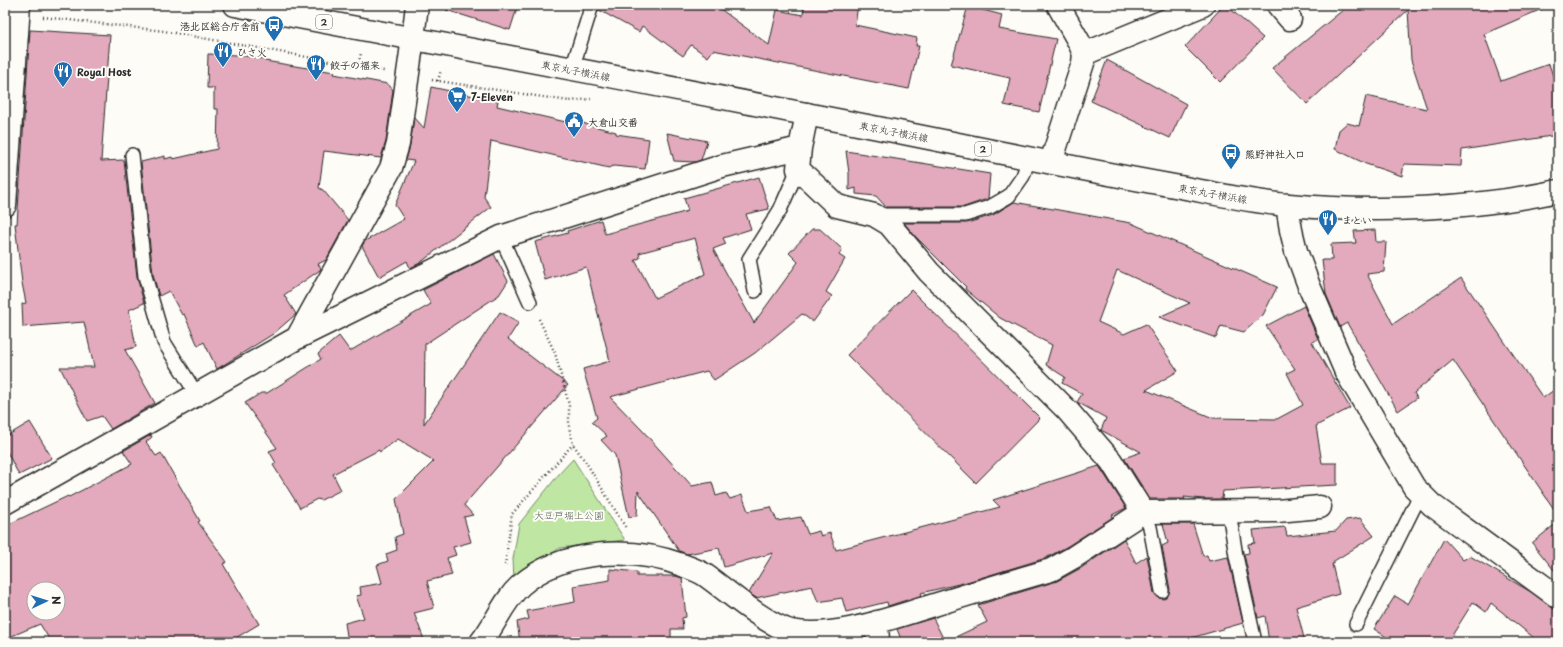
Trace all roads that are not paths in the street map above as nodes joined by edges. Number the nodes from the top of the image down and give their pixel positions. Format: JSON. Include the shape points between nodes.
{"nodes":[{"id":1,"x":235,"y":5,"type":"edge"},
{"id":2,"x":417,"y":5,"type":"edge"},
{"id":3,"x":592,"y":5,"type":"edge"},
{"id":4,"x":1058,"y":5,"type":"edge"},
{"id":5,"x":1203,"y":5,"type":"edge"},
{"id":6,"x":19,"y":9,"type":"edge"},
{"id":7,"x":413,"y":38,"type":"junction"},
{"id":8,"x":1084,"y":54,"type":"junction"},
{"id":9,"x":572,"y":69,"type":"junction"},
{"id":10,"x":807,"y":114,"type":"junction"},
{"id":11,"x":800,"y":148,"type":"junction"},
{"id":12,"x":132,"y":155,"type":"dead end"},
{"id":13,"x":1029,"y":158,"type":"junction"},
{"id":14,"x":1051,"y":162,"type":"junction"},
{"id":15,"x":798,"y":169,"type":"junction"},
{"id":16,"x":1558,"y":191,"type":"edge"},
{"id":17,"x":5,"y":204,"type":"edge"},
{"id":18,"x":1287,"y":205,"type":"junction"},
{"id":19,"x":874,"y":215,"type":"junction"},
{"id":20,"x":501,"y":237,"type":"junction"},
{"id":21,"x":755,"y":291,"type":"dead end"},
{"id":22,"x":530,"y":302,"type":"road end"},
{"id":23,"x":297,"y":338,"type":"junction"},
{"id":24,"x":197,"y":395,"type":"junction"},
{"id":25,"x":1421,"y":493,"type":"junction"},
{"id":26,"x":5,"y":503,"type":"edge"},
{"id":27,"x":1320,"y":507,"type":"dead end"},
{"id":28,"x":1143,"y":512,"type":"junction"},
{"id":29,"x":1229,"y":512,"type":"junction"},
{"id":30,"x":1162,"y":591,"type":"dead end"},
{"id":31,"x":1558,"y":597,"type":"edge"},
{"id":32,"x":1356,"y":624,"type":"dead end"},
{"id":33,"x":877,"y":632,"type":"edge"},
{"id":34,"x":481,"y":642,"type":"edge"},
{"id":35,"x":1255,"y":642,"type":"edge"}],
"edges":[{"from":1,"to":7,"type":"street","name":"東京丸子横浜線","number":"2"},
{"from":2,"to":7,"type":"street"},
{"from":3,"to":9,"type":"lane"},
{"from":4,"to":8,"type":"street"},
{"from":5,"to":8,"type":"street"},
{"from":6,"to":17,"type":"street"},
{"from":7,"to":9,"type":"street","name":"東京丸子横浜線","number":"2"},
{"from":7,"to":23,"type":"street","via":[[398,144],[391,168]]},
{"from":8,"to":14,"type":"street"},
{"from":9,"to":10,"type":"street","name":"東京丸子横浜線","number":"2"},
{"from":10,"to":11,"type":"street"},
{"from":10,"to":13,"type":"street","name":"東京丸子横浜線","number":"2"},
{"from":11,"to":15,"type":"street"},
{"from":11,"to":20,"type":"street","via":[[722,166]]},
{"from":12,"to":24,"type":"lane","via":[[145,276],[164,342]]},
{"from":13,"to":14,"type":"street","name":"東京丸子横浜線","number":"2"},
{"from":13,"to":19,"type":"lane","via":[[1023,176],[1009,196],[990,206],[965,215]]},
{"from":14,"to":18,"type":"street","name":"東京丸子横浜線","number":"2","via":[[1143,181]]},
{"from":15,"to":19,"type":"street","via":[[837,206]]},
{"from":15,"to":21,"type":"lane","via":[[780,210],[749,259]]},
{"from":16,"to":18,"type":"street","name":"東京丸子横浜線","number":"2","via":[[1459,205],[1339,208]]},
{"from":18,"to":25,"type":"street","via":[[1296,251],[1346,372],[1414,487]]},
{"from":19,"to":28,"type":"street","via":[[889,224],[929,272],[1068,411],[1110,461]]},
{"from":20,"to":22,"type":"lane"},
{"from":20,"to":23,"type":"street"},
{"from":23,"to":24,"type":"street"},
{"from":24,"to":26,"type":"street"},
{"from":25,"to":31,"type":"street","via":[[1432,505]]},
{"from":25,"to":32,"type":"lane"},
{"from":27,"to":29,"type":"street"},
{"from":28,"to":29,"type":"street"},
{"from":28,"to":30,"type":"lane","via":[[1150,527]]},
{"from":28,"to":33,"type":"street","via":[[1051,570]]},
{"from":29,"to":35,"type":"lane"},
{"from":33,"to":34,"type":"street","via":[[790,631],[760,617],[704,574],[667,560],[610,553],[578,557],[546,569],[522,585],[506,601],[497,620]]}]}
